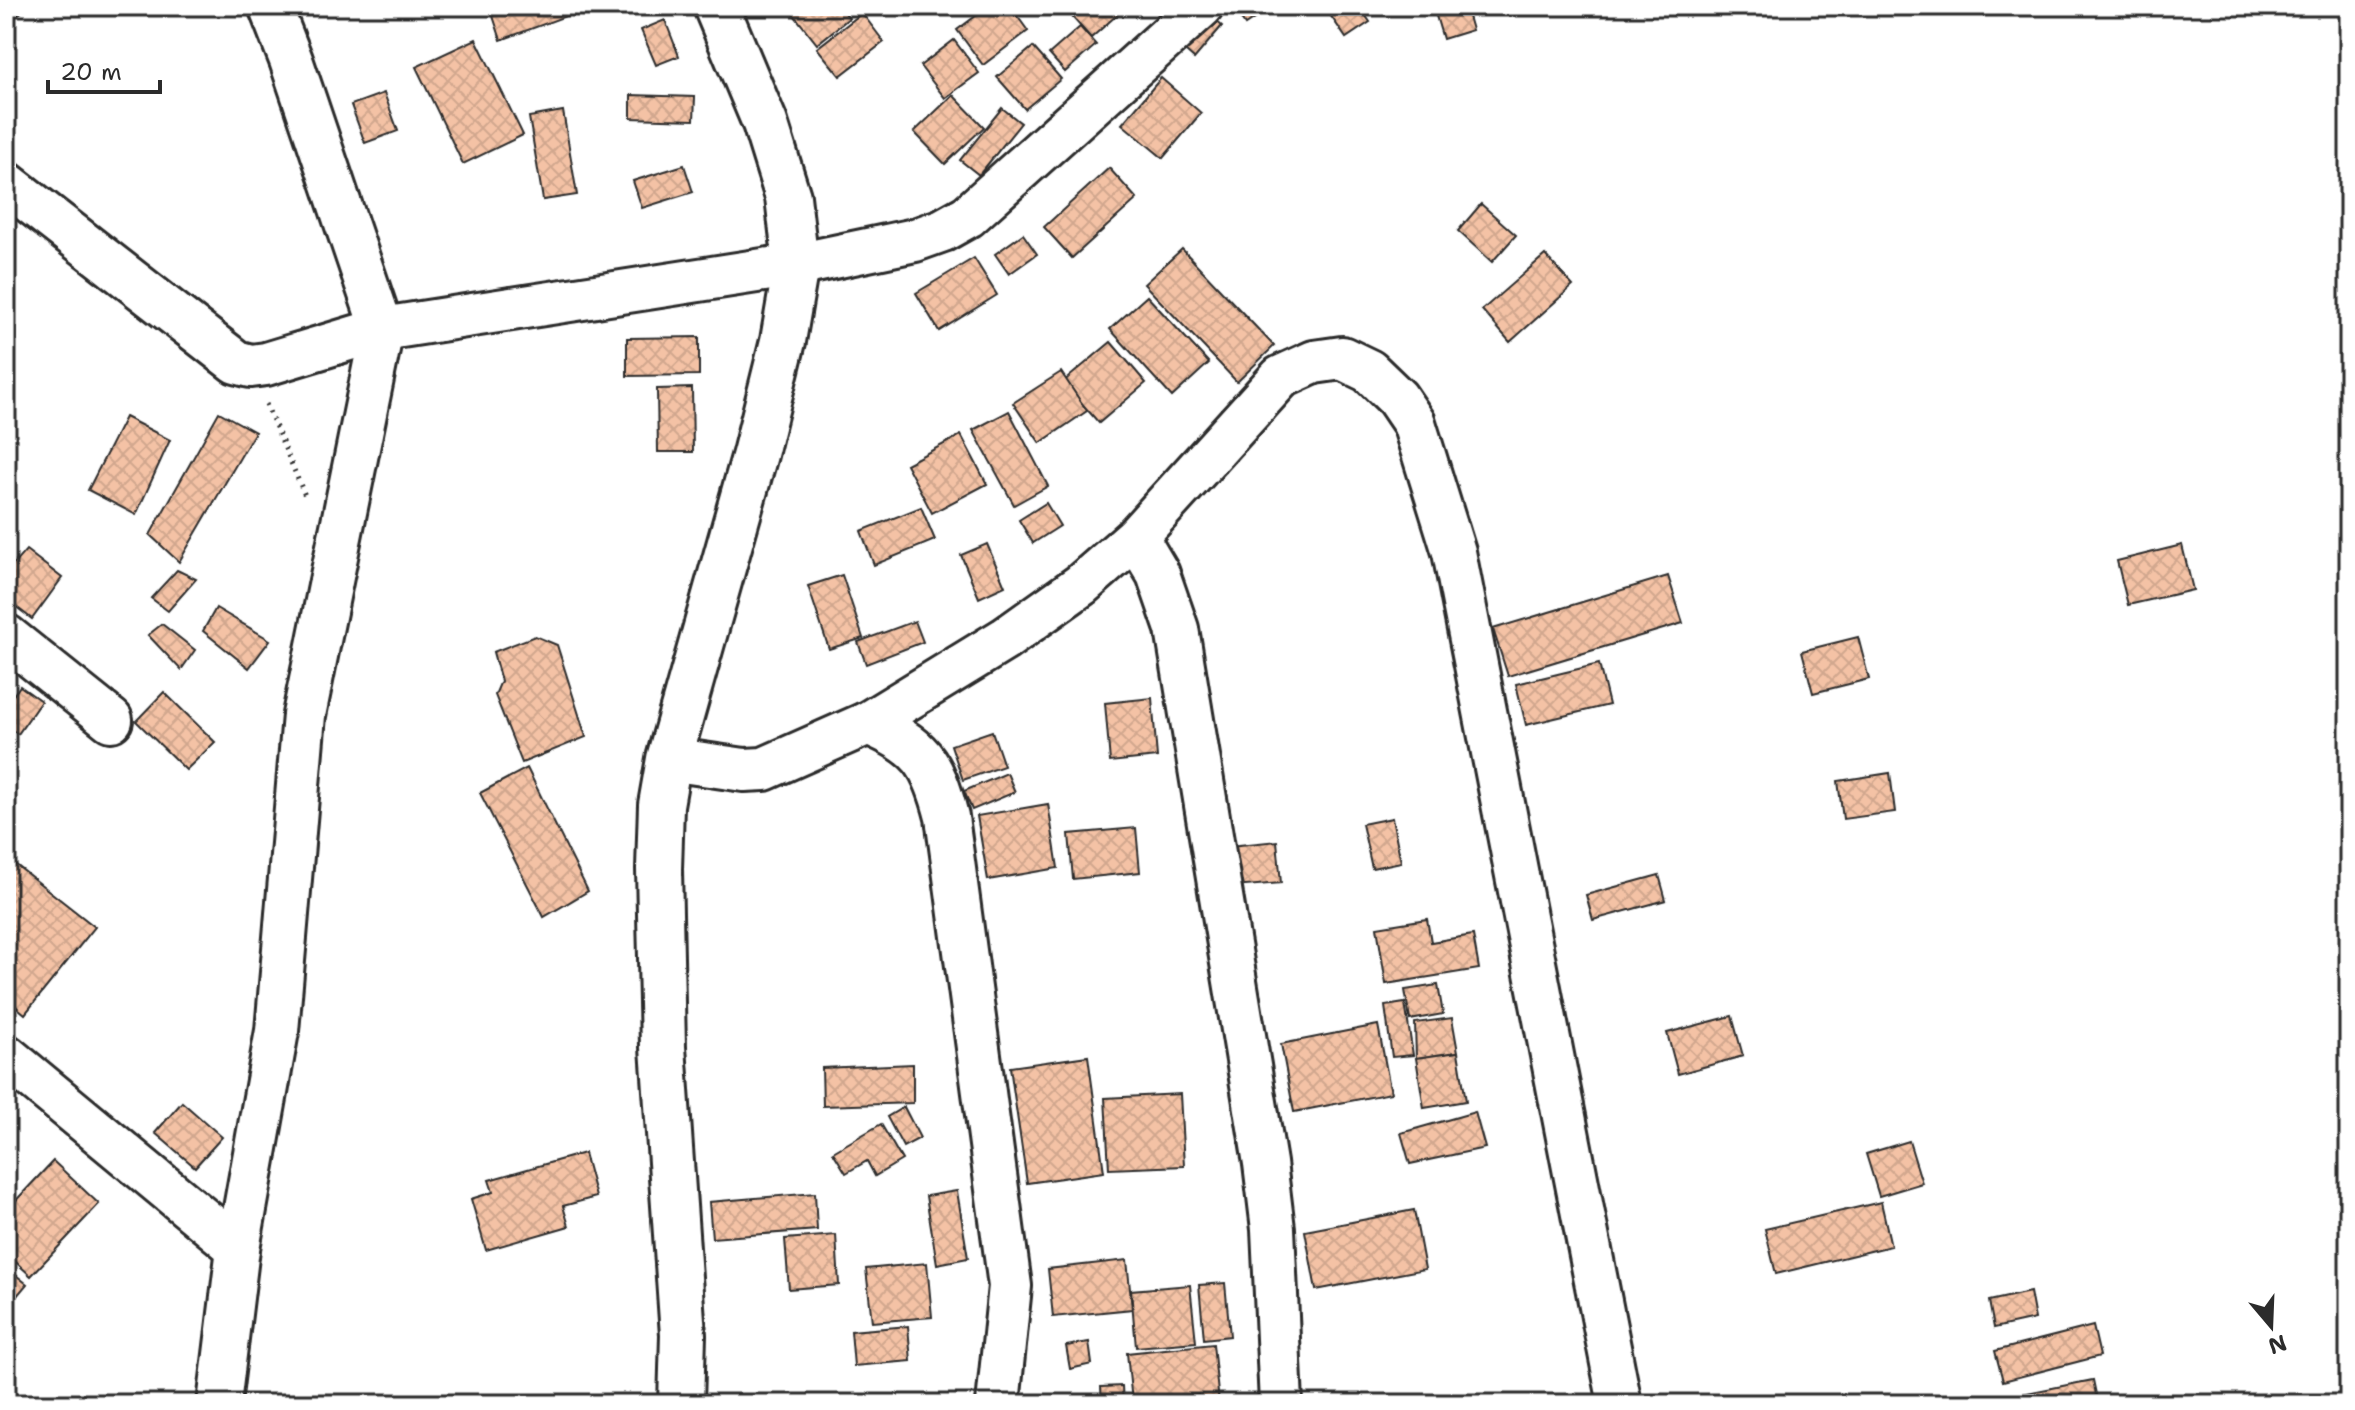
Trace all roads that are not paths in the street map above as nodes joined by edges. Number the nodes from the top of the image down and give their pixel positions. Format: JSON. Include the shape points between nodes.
{"nodes":[{"id":1,"x":270,"y":6,"type":"edge"},
{"id":2,"x":716,"y":6,"type":"edge"},
{"id":3,"x":1202,"y":6,"type":"edge"},
{"id":4,"x":6,"y":183,"type":"edge"},
{"id":5,"x":796,"y":265,"type":"junction"},
{"id":6,"x":382,"y":329,"type":"junction"},
{"id":7,"x":1136,"y":537,"type":"junction"},
{"id":8,"x":6,"y":636,"type":"edge"},
{"id":9,"x":111,"y":720,"type":"dead end"},
{"id":10,"x":868,"y":723,"type":"junction"},
{"id":11,"x":669,"y":759,"type":"junction"},
{"id":12,"x":6,"y":1056,"type":"edge"},
{"id":13,"x":238,"y":1248,"type":"junction"},
{"id":14,"x":219,"y":1404,"type":"edge"},
{"id":15,"x":681,"y":1404,"type":"edge"},
{"id":16,"x":998,"y":1404,"type":"edge"},
{"id":17,"x":1281,"y":1404,"type":"edge"},
{"id":18,"x":1620,"y":1404,"type":"edge"}],
"edges":[{"from":1,"to":6,"type":"street"},
{"from":2,"to":5,"type":"street","via":[[765,123],[788,197]]},
{"from":3,"to":5,"type":"street","via":[[968,216],[915,240]]},
{"from":4,"to":6,"type":"street","via":[[236,362],[266,364]]},
{"from":5,"to":6,"type":"street"},
{"from":5,"to":11,"type":"street","via":[[755,454]]},
{"from":6,"to":13,"type":"street","via":[[304,715],[277,1031]]},
{"from":7,"to":10,"type":"street","via":[[1081,585],[1005,639]]},
{"from":7,"to":17,"type":"street","via":[[1158,574],[1177,629],[1195,730],[1267,1176]]},
{"from":7,"to":18,"type":"street","via":[[1281,377],[1314,362],[1342,358],[1369,371],[1414,423],[1454,552]]},
{"from":8,"to":9,"type":"street"},
{"from":10,"to":11,"type":"street","via":[[764,769]]},
{"from":10,"to":16,"type":"street","via":[[901,737],[920,754],[941,792],[947,817],[1010,1286]]},
{"from":11,"to":15,"type":"street","via":[[659,869],[663,1047],[683,1335]]},
{"from":12,"to":13,"type":"street"},
{"from":13,"to":14,"type":"street"}]}
